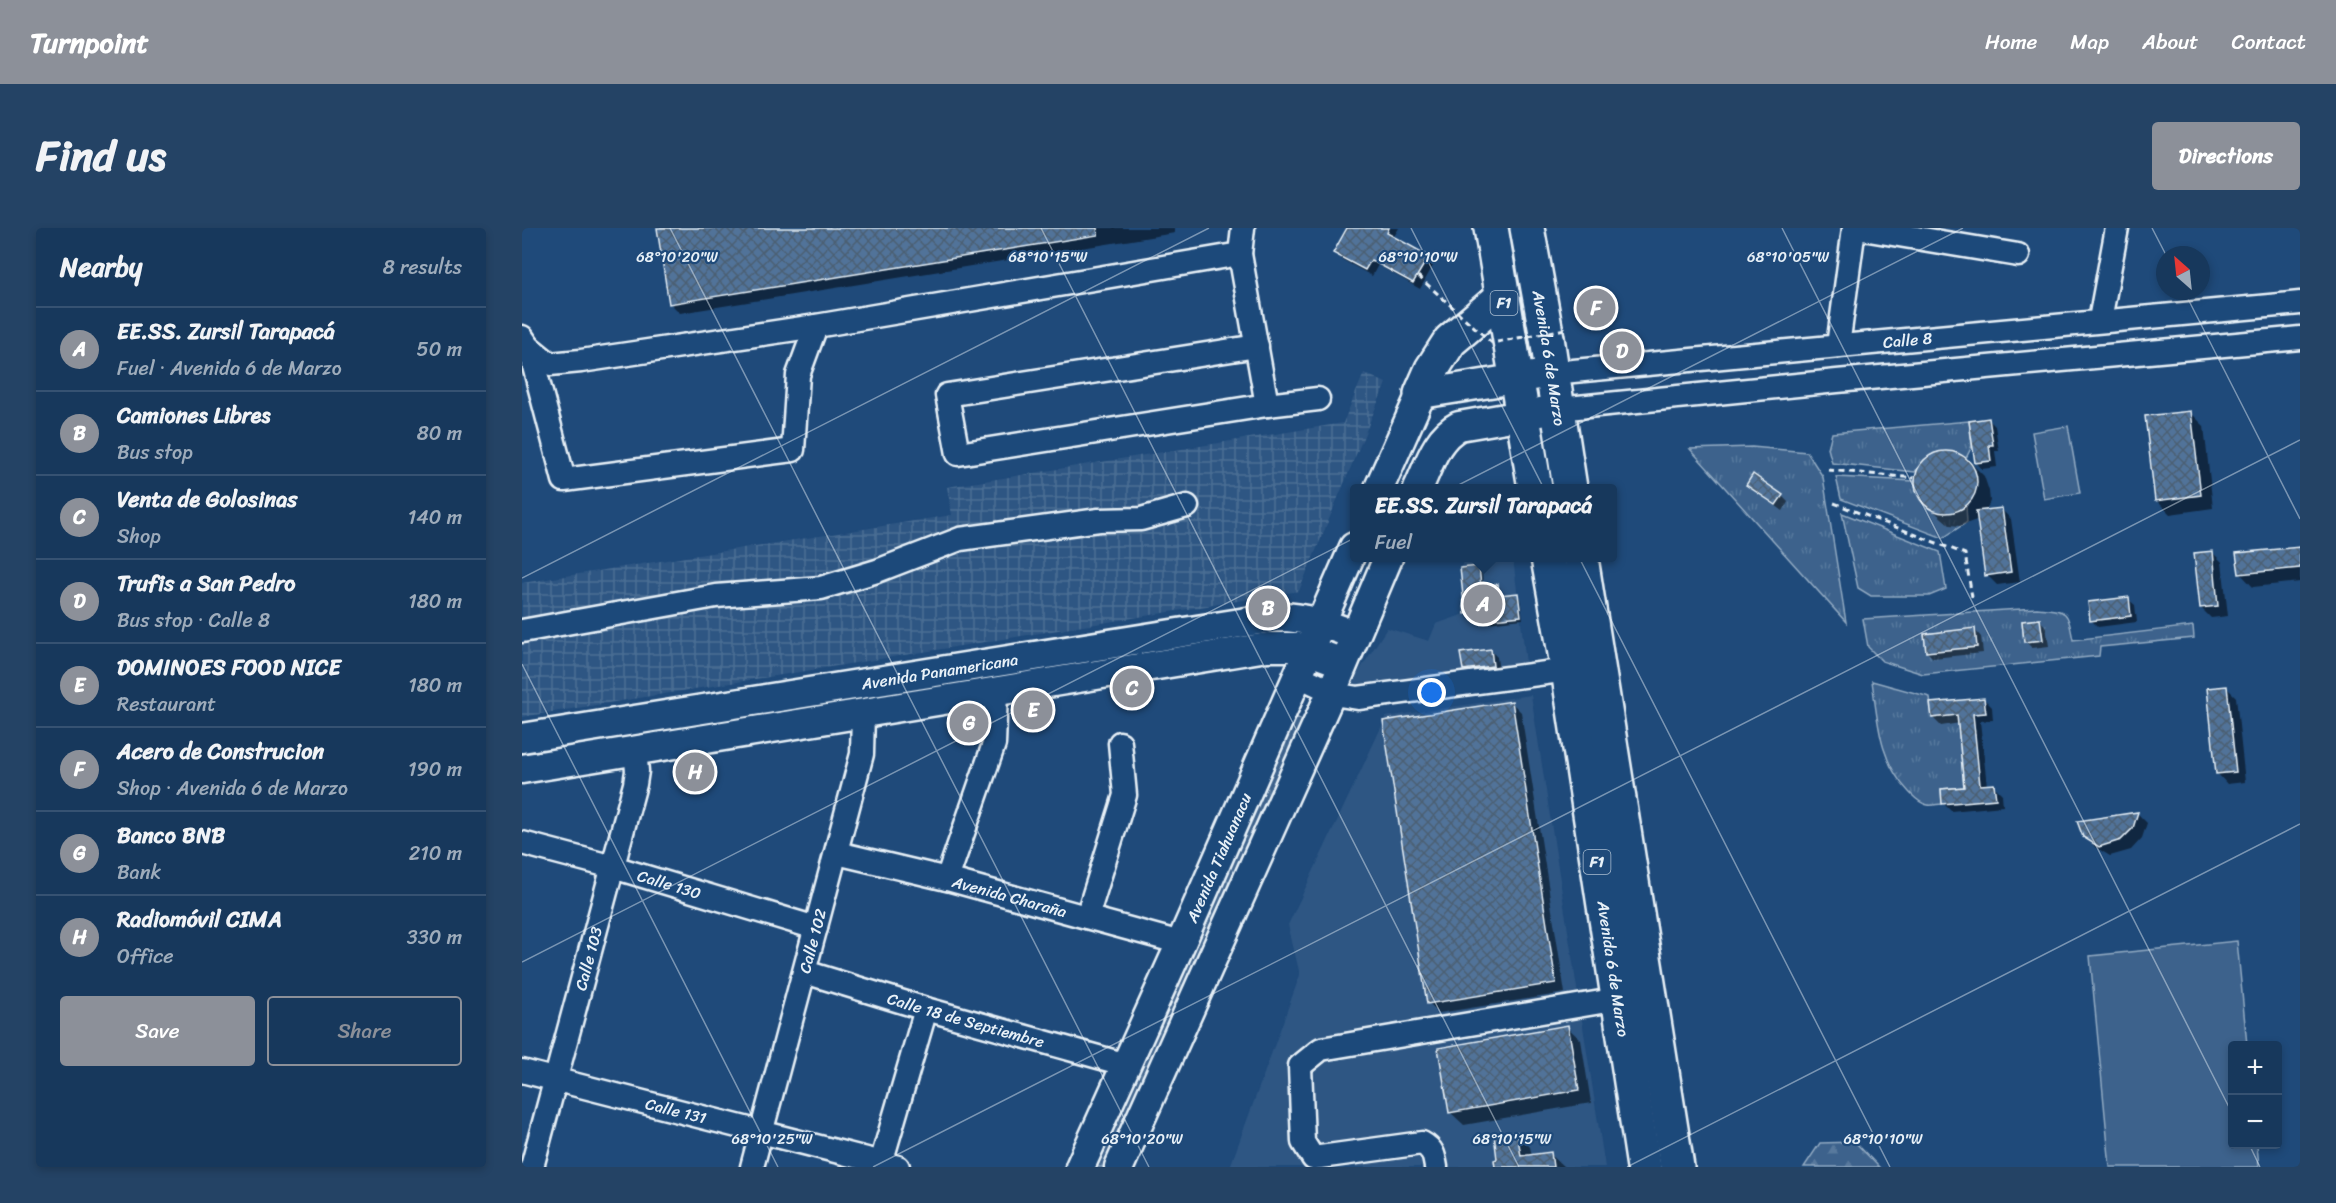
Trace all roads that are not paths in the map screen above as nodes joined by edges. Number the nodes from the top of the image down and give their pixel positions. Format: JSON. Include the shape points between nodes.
{"nodes":[{"id":1,"x":1243,"y":228,"type":"edge"},
{"id":2,"x":1491,"y":228,"type":"edge"},
{"id":3,"x":1527,"y":228,"type":"edge"},
{"id":4,"x":1855,"y":228,"type":"edge"},
{"id":5,"x":2117,"y":228,"type":"edge"},
{"id":6,"x":1240,"y":254,"type":"junction"},
{"id":7,"x":2018,"y":255,"type":"dead end"},
{"id":8,"x":1503,"y":296,"type":"junction"},
{"id":9,"x":2300,"y":303,"type":"edge"},
{"id":10,"x":2100,"y":320,"type":"junction"},
{"id":11,"x":816,"y":326,"type":"junction"},
{"id":12,"x":2300,"y":338,"type":"edge"},
{"id":13,"x":525,"y":342,"type":"edge"},
{"id":14,"x":1257,"y":346,"type":"junction"},
{"id":15,"x":1838,"y":346,"type":"junction"},
{"id":16,"x":1552,"y":373,"type":"junction"},
{"id":17,"x":1515,"y":378,"type":"junction"},
{"id":18,"x":1421,"y":394,"type":"junction"},
{"id":19,"x":1318,"y":399,"type":"dead end"},
{"id":20,"x":1267,"y":405,"type":"junction"},
{"id":21,"x":1558,"y":409,"type":"junction"},
{"id":22,"x":1522,"y":415,"type":"junction"},
{"id":23,"x":1381,"y":484,"type":"edge"},
{"id":24,"x":1420,"y":484,"type":"edge"},
{"id":25,"x":1534,"y":484,"type":"edge"},
{"id":26,"x":1569,"y":484,"type":"edge"},
{"id":27,"x":1187,"y":506,"type":"dead end"},
{"id":28,"x":1350,"y":556,"type":"edge"},
{"id":29,"x":1386,"y":562,"type":"edge"},
{"id":30,"x":1549,"y":562,"type":"edge"},
{"id":31,"x":1582,"y":562,"type":"edge"},
{"id":32,"x":1322,"y":622,"type":"junction"},
{"id":33,"x":522,"y":631,"type":"edge"},
{"id":34,"x":1355,"y":635,"type":"junction"},
{"id":35,"x":1305,"y":663,"type":"junction"},
{"id":36,"x":1343,"y":663,"type":"junction"},
{"id":37,"x":1568,"y":670,"type":"junction"},
{"id":38,"x":1332,"y":691,"type":"junction"},
{"id":39,"x":996,"y":693,"type":"junction"},
{"id":40,"x":863,"y":713,"type":"junction"},
{"id":41,"x":522,"y":738,"type":"edge"},
{"id":42,"x":1120,"y":743,"type":"dead end"},
{"id":43,"x":635,"y":750,"type":"junction"},
{"id":44,"x":522,"y":769,"type":"edge"},
{"id":45,"x":522,"y":843,"type":"edge"},
{"id":46,"x":837,"y":853,"type":"junction"},
{"id":47,"x":613,"y":867,"type":"junction"},
{"id":48,"x":947,"y":879,"type":"junction"},
{"id":49,"x":1087,"y":917,"type":"junction"},
{"id":50,"x":816,"y":928,"type":"junction"},
{"id":51,"x":1181,"y":943,"type":"junction"},
{"id":52,"x":805,"y":972,"type":"junction"},
{"id":53,"x":1619,"y":999,"type":"junction"},
{"id":54,"x":926,"y":1009,"type":"junction"},
{"id":55,"x":1127,"y":1065,"type":"junction"},
{"id":56,"x":522,"y":1071,"type":"edge"},
{"id":57,"x":556,"y":1080,"type":"junction"},
{"id":58,"x":761,"y":1133,"type":"junction"},
{"id":59,"x":890,"y":1165,"type":"edge"},
{"id":60,"x":532,"y":1167,"type":"edge"},
{"id":61,"x":752,"y":1167,"type":"edge"},
{"id":62,"x":1080,"y":1167,"type":"edge"},
{"id":63,"x":1119,"y":1167,"type":"edge"},
{"id":64,"x":1436,"y":1167,"type":"edge"},
{"id":65,"x":1644,"y":1167,"type":"edge"},
{"id":66,"x":1677,"y":1167,"type":"edge"}],
"edges":[{"from":1,"to":6,"type":"street"},
{"from":2,"to":8,"type":"highway","number":"F1"},
{"from":3,"to":16,"type":"highway","name":"Avenida 6 de Marzo","number":"F1"},
{"from":4,"to":7,"type":"street"},
{"from":4,"to":15,"type":"street"},
{"from":5,"to":10,"type":"street"},
{"from":6,"to":11,"type":"street"},
{"from":6,"to":14,"type":"street"},
{"from":8,"to":17,"type":"highway","number":"F1"},
{"from":8,"to":18,"type":"highway","via":[[1450,341]]},
{"from":9,"to":10,"type":"street","name":"Calle 8"},
{"from":10,"to":15,"type":"street","name":"Calle 8"},
{"from":11,"to":13,"type":"street","via":[[550,364]]},
{"from":11,"to":13,"type":"street","via":[[798,375],[793,450],[564,480]]},
{"from":12,"to":21,"type":"street"},
{"from":14,"to":20,"type":"street"},
{"from":14,"to":20,"type":"street","via":[[947,395],[958,454]]},
{"from":15,"to":16,"type":"street","name":"Calle 8"},
{"from":16,"to":17,"type":"main road","name":"Calle 8"},
{"from":16,"to":21,"type":"highway","name":"Avenida 6 de Marzo","number":"F1"},
{"from":17,"to":18,"type":"main road"},
{"from":17,"to":22,"type":"highway","number":"F1"},
{"from":18,"to":23,"type":"main road"},
{"from":19,"to":20,"type":"street"},
{"from":21,"to":22,"type":"main road"},
{"from":21,"to":26,"type":"highway","name":"Avenida 6 de Marzo","number":"F1"},
{"from":22,"to":24,"type":"main road","via":[[1460,426],[1449,432],[1441,440]]},
{"from":22,"to":25,"type":"highway","number":"F1"},
{"from":27,"to":33,"type":"street","via":[[1141,519],[1100,520],[960,539],[821,588],[716,596]]},
{"from":28,"to":32,"type":"main road","name":"Avenida Tiahuanacu"},
{"from":29,"to":34,"type":"main road"},
{"from":30,"to":37,"type":"highway","name":"Avenida 6 de Marzo","number":"F1"},
{"from":31,"to":66,"type":"highway","name":"Avenida 6 de Marzo","number":"F1"},
{"from":32,"to":34,"type":"main road","name":"Avenida Panamericana"},
{"from":32,"to":35,"type":"main road","name":"Avenida Tiahuanacu"},
{"from":32,"to":41,"type":"main road","name":"Avenida Panamericana","via":[[1278,617]]},
{"from":34,"to":36,"type":"main road"},
{"from":35,"to":36,"type":"main road","name":"Avenida Panamericana"},
{"from":35,"to":38,"type":"street"},
{"from":35,"to":39,"type":"main road","name":"Avenida Panamericana","via":[[1284,646],[1268,647]]},
{"from":35,"to":51,"type":"main road","name":"Avenida Tiahuanacu"},
{"from":36,"to":38,"type":"main road"},
{"from":37,"to":38,"type":"street","via":[[1358,698]]},
{"from":37,"to":53,"type":"highway","name":"Avenida 6 de Marzo","number":"F1"},
{"from":38,"to":63,"type":"main road"},
{"from":39,"to":40,"type":"main road","name":"Avenida Panamericana"},
{"from":39,"to":48,"type":"street","via":[[994,744]]},
{"from":40,"to":43,"type":"main road","name":"Avenida Panamericana"},
{"from":40,"to":46,"type":"street","name":"Calle 102","via":[[862,754]]},
{"from":42,"to":49,"type":"street","via":[[1125,795]]},
{"from":43,"to":44,"type":"main road","name":"Avenida Panamericana"},
{"from":43,"to":47,"type":"street","name":"Calle 103","via":[[635,784]]},
{"from":45,"to":47,"type":"street","name":"Calle 130"},
{"from":46,"to":48,"type":"street","name":"Avenida Charaña"},
{"from":46,"to":50,"type":"street","name":"Calle 102"},
{"from":47,"to":50,"type":"street","name":"Calle 130"},
{"from":47,"to":57,"type":"street","name":"Calle 103"},
{"from":48,"to":49,"type":"street","name":"Avenida Charaña"},
{"from":49,"to":51,"type":"street","name":"Avenida Charaña"},
{"from":50,"to":52,"type":"street","name":"Calle 102"},
{"from":51,"to":55,"type":"main road","name":"Avenida Tiahuanacu"},
{"from":52,"to":54,"type":"street","name":"Calle 18 de Septiembre"},
{"from":52,"to":58,"type":"street","name":"Calle 102"},
{"from":53,"to":64,"type":"street","via":[[1321,1049],[1300,1066],[1303,1142],[1313,1158],[1422,1143],[1434,1153]]},
{"from":53,"to":65,"type":"highway","name":"Avenida 6 de Marzo","number":"F1"},
{"from":54,"to":55,"type":"street","name":"Calle 18 de Septiembre"},
{"from":54,"to":59,"type":"street"},
{"from":55,"to":62,"type":"main road","name":"Avenida Tiahuanacu"},
{"from":56,"to":57,"type":"street","name":"Calle 131"},
{"from":57,"to":58,"type":"street","name":"Calle 131"},
{"from":57,"to":60,"type":"street","name":"Calle 103"},
{"from":58,"to":59,"type":"street","name":"Calle 131"},
{"from":58,"to":61,"type":"street","name":"Calle 102"}]}
